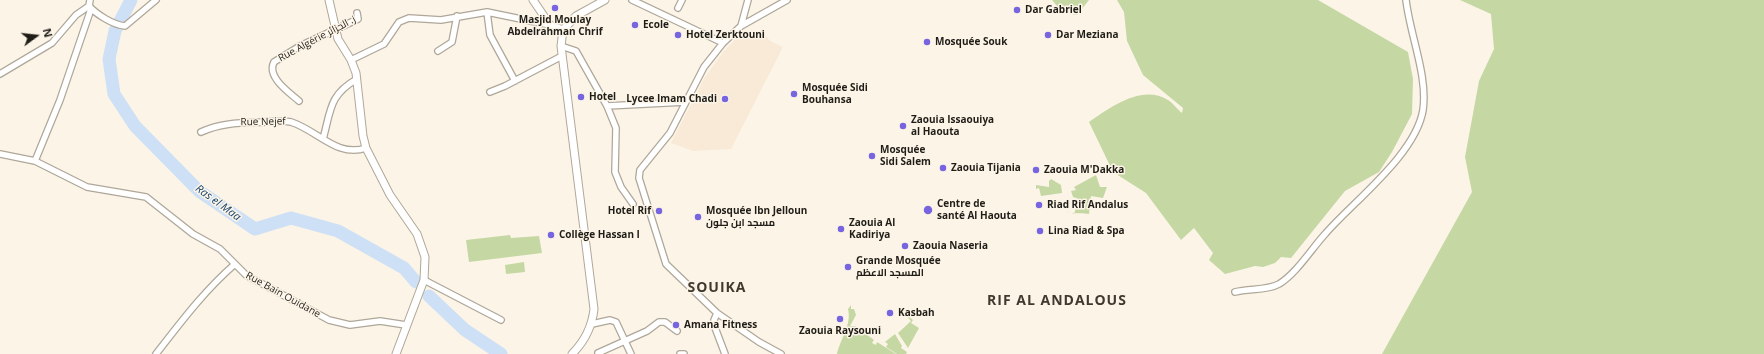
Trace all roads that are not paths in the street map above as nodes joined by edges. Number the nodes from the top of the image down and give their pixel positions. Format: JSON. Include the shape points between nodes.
{"nodes":[{"id":1,"x":156,"y":0,"type":"edge"},
{"id":2,"x":329,"y":0,"type":"edge"},
{"id":3,"x":534,"y":0,"type":"edge"},
{"id":4,"x":604,"y":0,"type":"edge"},
{"id":5,"x":632,"y":0,"type":"edge"},
{"id":6,"x":682,"y":0,"type":"edge"},
{"id":7,"x":748,"y":0,"type":"edge"},
{"id":8,"x":787,"y":0,"type":"edge"},
{"id":9,"x":1406,"y":0,"type":"edge"},
{"id":10,"x":641,"y":2,"type":"edge"},
{"id":11,"x":91,"y":7,"type":"edge"},
{"id":12,"x":678,"y":8,"type":"dead end"},
{"id":13,"x":487,"y":12,"type":"junction"},
{"id":14,"x":356,"y":14,"type":"dead end"},
{"id":15,"x":457,"y":16,"type":"junction"},
{"id":16,"x":550,"y":25,"type":"junction"},
{"id":17,"x":741,"y":26,"type":"junction"},
{"id":18,"x":334,"y":29,"type":"junction"},
{"id":19,"x":563,"y":30,"type":"junction"},
{"id":20,"x":723,"y":43,"type":"junction"},
{"id":21,"x":561,"y":46,"type":"junction"},
{"id":22,"x":438,"y":51,"type":"dead end"},
{"id":23,"x":562,"y":56,"type":"junction"},
{"id":24,"x":351,"y":60,"type":"junction"},
{"id":25,"x":0,"y":74,"type":"edge"},
{"id":26,"x":357,"y":79,"type":"junction"},
{"id":27,"x":515,"y":81,"type":"junction"},
{"id":28,"x":490,"y":92,"type":"dead end"},
{"id":29,"x":299,"y":101,"type":"dead end"},
{"id":30,"x":686,"y":102,"type":"junction"},
{"id":31,"x":607,"y":106,"type":"junction"},
{"id":32,"x":201,"y":132,"type":"dead end"},
{"id":33,"x":323,"y":139,"type":"junction"},
{"id":34,"x":366,"y":148,"type":"junction"},
{"id":35,"x":0,"y":154,"type":"edge"},
{"id":36,"x":35,"y":162,"type":"junction"},
{"id":37,"x":633,"y":204,"type":"dead end"},
{"id":38,"x":235,"y":264,"type":"junction"},
{"id":39,"x":424,"y":280,"type":"junction"},
{"id":40,"x":1235,"y":292,"type":"dead end"},
{"id":41,"x":717,"y":314,"type":"junction"},
{"id":42,"x":501,"y":320,"type":"dead end"},
{"id":43,"x":592,"y":324,"type":"junction"},
{"id":44,"x":406,"y":325,"type":"junction"},
{"id":45,"x":677,"y":331,"type":"dead end"},
{"id":46,"x":625,"y":342,"type":"junction"},
{"id":47,"x":574,"y":352,"type":"edge"},
{"id":48,"x":598,"y":353,"type":"dead end"},
{"id":49,"x":156,"y":354,"type":"edge"},
{"id":50,"x":396,"y":354,"type":"edge"},
{"id":51,"x":630,"y":354,"type":"edge"},
{"id":52,"x":680,"y":354,"type":"edge"},
{"id":53,"x":684,"y":354,"type":"edge"},
{"id":54,"x":725,"y":354,"type":"edge"},
{"id":55,"x":781,"y":354,"type":"edge"}],
"edges":[{"from":1,"to":11,"type":"street","via":[[127,25],[119,25]]},
{"from":2,"to":18,"type":"street"},
{"from":3,"to":16,"type":"street"},
{"from":4,"to":19,"type":"street","via":[[576,16]]},
{"from":5,"to":10,"type":"street"},
{"from":6,"to":12,"type":"street"},
{"from":7,"to":17,"type":"street"},
{"from":8,"to":17,"type":"street"},
{"from":9,"to":40,"type":"street","via":[[1421,74],[1423,99],[1421,117],[1411,137],[1385,173],[1326,232],[1287,278],[1268,288]]},
{"from":10,"to":20,"type":"street"},
{"from":11,"to":25,"type":"street","via":[[76,15],[52,43]]},
{"from":11,"to":36,"type":"street","via":[[60,100]]},
{"from":13,"to":15,"type":"street"},
{"from":13,"to":16,"type":"street"},
{"from":13,"to":27,"type":"street","via":[[490,35]]},
{"from":14,"to":18,"type":"street","name":"Rue Algérie ز. الجزائر","via":[[358,19]]},
{"from":15,"to":22,"type":"street","via":[[452,42]]},
{"from":15,"to":24,"type":"street","via":[[441,20],[415,17],[404,19],[399,22],[384,44]]},
{"from":16,"to":19,"type":"street"},
{"from":17,"to":20,"type":"street"},
{"from":18,"to":24,"type":"street"},
{"from":18,"to":29,"type":"street","name":"Rue Algérie ز. الجزائر","via":[[272,65],[277,80]]},
{"from":19,"to":21,"type":"street"},
{"from":20,"to":30,"type":"street","via":[[704,67]]},
{"from":21,"to":23,"type":"street"},
{"from":21,"to":31,"type":"street","via":[[576,51]]},
{"from":23,"to":27,"type":"street"},
{"from":23,"to":43,"type":"street","via":[[592,284]]},
{"from":24,"to":26,"type":"street"},
{"from":26,"to":33,"type":"street","via":[[342,88],[336,96]]},
{"from":26,"to":34,"type":"street"},
{"from":27,"to":28,"type":"street"},
{"from":30,"to":31,"type":"street"},
{"from":30,"to":41,"type":"street","via":[[670,133],[640,170],[639,178],[666,264]]},
{"from":31,"to":37,"type":"street","via":[[616,128],[616,177]]},
{"from":32,"to":33,"type":"street","name":"Rue Nejef","via":[[224,124],[286,121]]},
{"from":33,"to":34,"type":"street","name":"Rue Nejef","via":[[349,150]]},
{"from":34,"to":39,"type":"street","via":[[390,195],[421,243],[425,261]]},
{"from":35,"to":36,"type":"street","name":"Rue Bain Ouidane"},
{"from":36,"to":38,"type":"street","name":"Rue Bain Ouidane","via":[[87,187],[146,197],[193,234],[220,249]]},
{"from":38,"to":44,"type":"street","name":"Rue Bain Ouidane","via":[[250,277],[334,322],[355,325],[380,321]]},
{"from":38,"to":49,"type":"street","via":[[185,315]]},
{"from":39,"to":42,"type":"street"},
{"from":39,"to":44,"type":"street"},
{"from":41,"to":54,"type":"street","via":[[714,325]]},
{"from":41,"to":55,"type":"street"},
{"from":43,"to":46,"type":"street","via":[[614,321]]},
{"from":43,"to":47,"type":"street","via":[[584,341]]},
{"from":44,"to":50,"type":"street"},
{"from":45,"to":46,"type":"street","via":[[661,322]]},
{"from":46,"to":48,"type":"street"},
{"from":46,"to":51,"type":"street"},
{"from":52,"to":53,"type":"street"}]}
